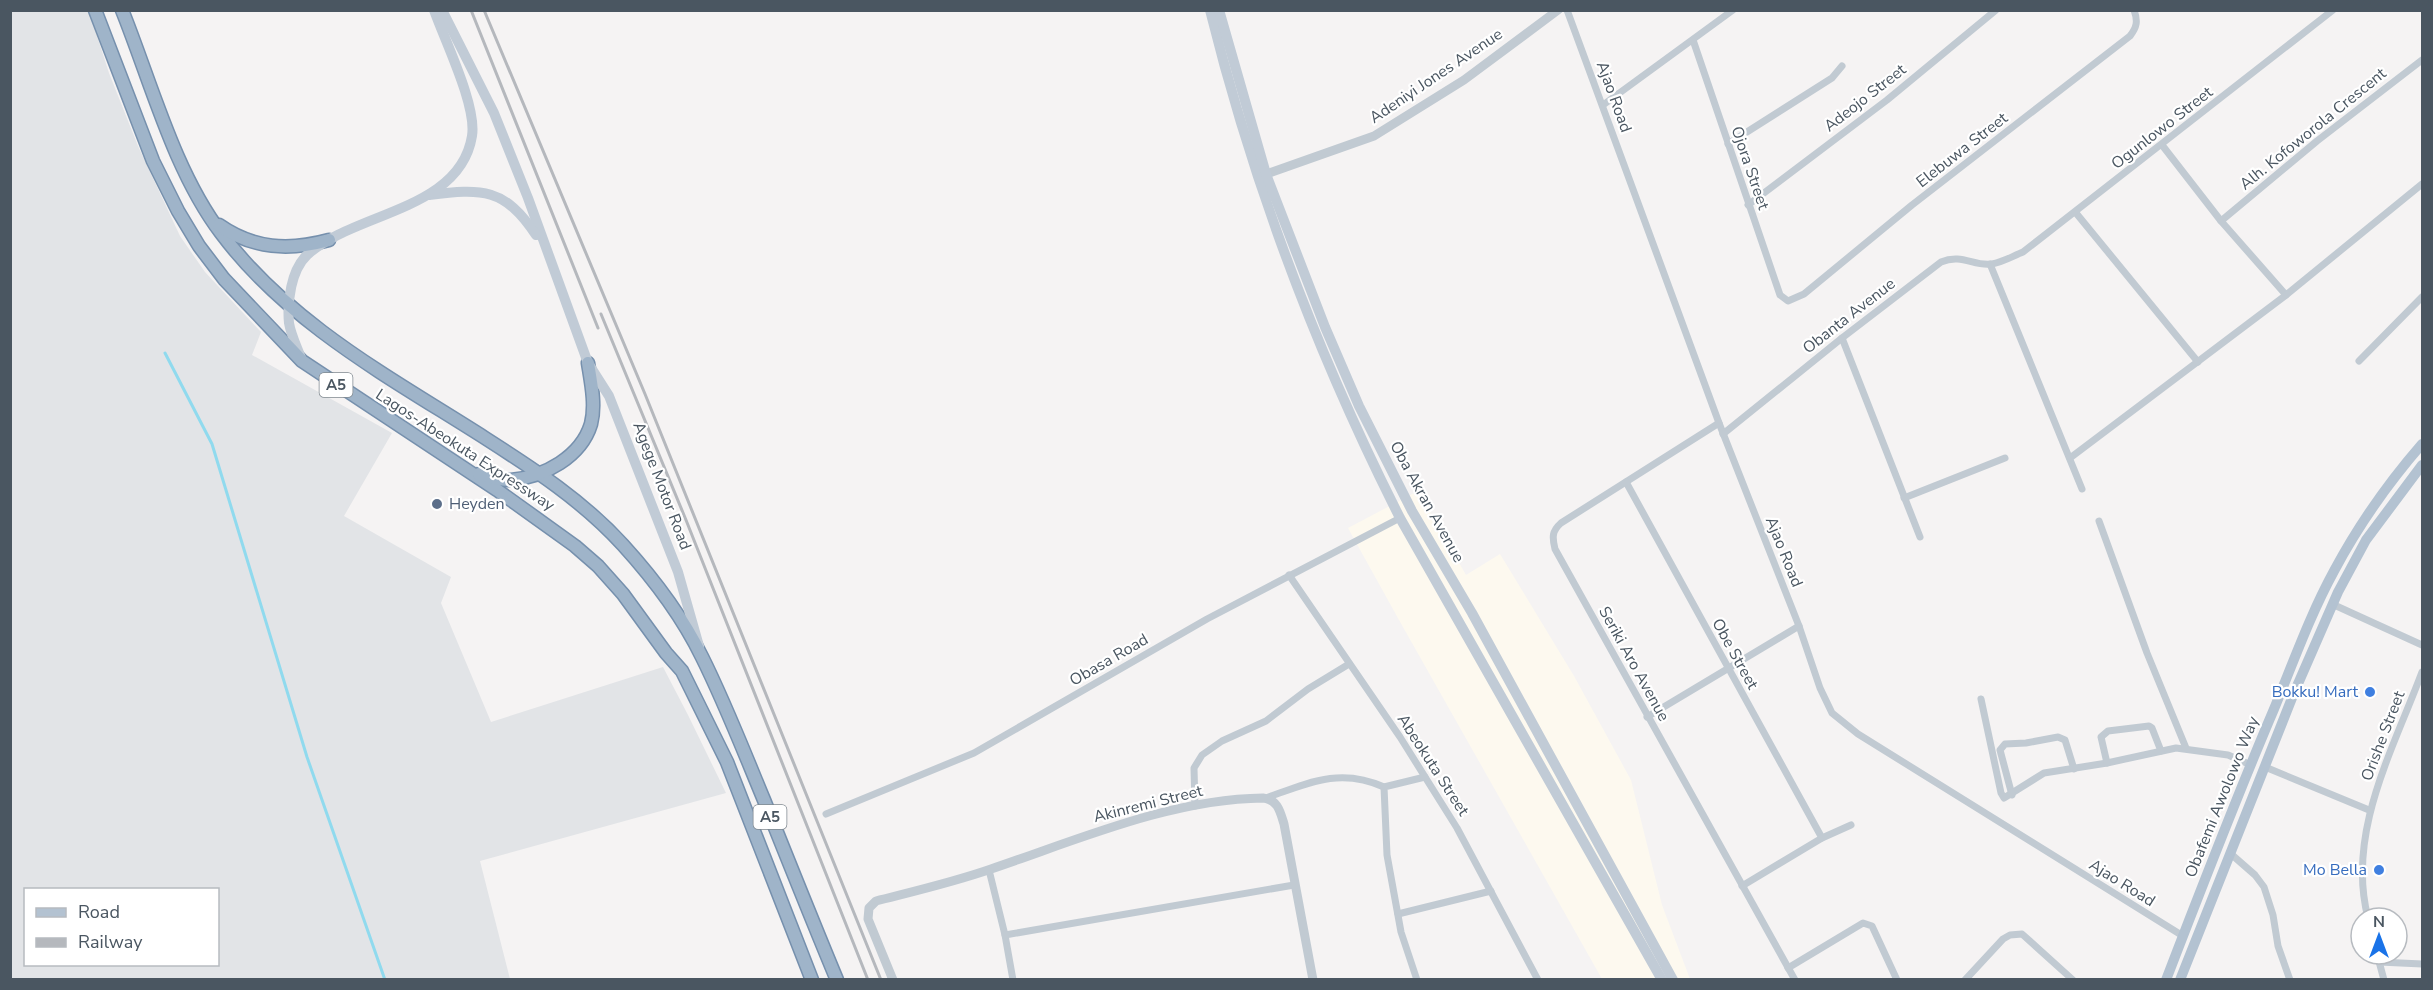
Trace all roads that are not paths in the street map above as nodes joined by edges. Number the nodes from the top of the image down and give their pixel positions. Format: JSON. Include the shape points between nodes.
{"nodes":[{"id":1,"x":95,"y":10,"type":"edge"},
{"id":2,"x":434,"y":10,"type":"edge"},
{"id":3,"x":442,"y":10,"type":"edge"},
{"id":4,"x":1210,"y":10,"type":"edge"},
{"id":5,"x":1220,"y":10,"type":"edge"},
{"id":6,"x":1558,"y":10,"type":"edge"},
{"id":7,"x":1567,"y":10,"type":"edge"},
{"id":8,"x":1733,"y":10,"type":"edge"},
{"id":9,"x":1996,"y":10,"type":"edge"},
{"id":10,"x":2134,"y":10,"type":"edge"},
{"id":11,"x":2333,"y":10,"type":"edge"},
{"id":12,"x":125,"y":11,"type":"edge"},
{"id":13,"x":1693,"y":40,"type":"junction"},
{"id":14,"x":2422,"y":60,"type":"edge"},
{"id":15,"x":1842,"y":66,"type":"dead end"},
{"id":16,"x":1603,"y":105,"type":"junction"},
{"id":17,"x":1728,"y":144,"type":"junction"},
{"id":18,"x":2162,"y":145,"type":"junction"},
{"id":19,"x":1261,"y":176,"type":"junction"},
{"id":20,"x":2422,"y":184,"type":"edge"},
{"id":21,"x":429,"y":195,"type":"junction"},
{"id":22,"x":1748,"y":205,"type":"junction"},
{"id":23,"x":2076,"y":213,"type":"junction"},
{"id":24,"x":211,"y":219,"type":"junction"},
{"id":25,"x":2221,"y":221,"type":"junction"},
{"id":26,"x":329,"y":240,"type":"junction"},
{"id":27,"x":545,"y":248,"type":"junction"},
{"id":28,"x":2004,"y":260,"type":"joint"},
{"id":29,"x":1990,"y":264,"type":"junction"},
{"id":30,"x":2286,"y":295,"type":"junction"},
{"id":31,"x":2422,"y":297,"type":"edge"},
{"id":32,"x":1788,"y":301,"type":"joint"},
{"id":33,"x":289,"y":307,"type":"junction"},
{"id":34,"x":1842,"y":338,"type":"junction"},
{"id":35,"x":302,"y":361,"type":"junction"},
{"id":36,"x":2359,"y":361,"type":"dead end"},
{"id":37,"x":2198,"y":362,"type":"junction"},
{"id":38,"x":588,"y":363,"type":"junction"},
{"id":39,"x":1719,"y":423,"type":"junction"},
{"id":40,"x":1723,"y":434,"type":"junction"},
{"id":41,"x":2422,"y":444,"type":"edge"},
{"id":42,"x":2005,"y":458,"type":"dead end"},
{"id":43,"x":2070,"y":458,"type":"junction"},
{"id":44,"x":2422,"y":465,"type":"edge"},
{"id":45,"x":470,"y":472,"type":"junction"},
{"id":46,"x":541,"y":473,"type":"junction"},
{"id":47,"x":1626,"y":482,"type":"junction"},
{"id":48,"x":2082,"y":489,"type":"dead end"},
{"id":49,"x":1904,"y":498,"type":"junction"},
{"id":50,"x":1400,"y":518,"type":"junction"},
{"id":51,"x":2099,"y":521,"type":"dead end"},
{"id":52,"x":1920,"y":537,"type":"dead end"},
{"id":53,"x":1289,"y":575,"type":"junction"},
{"id":54,"x":2332,"y":604,"type":"junction"},
{"id":55,"x":1799,"y":626,"type":"junction"},
{"id":56,"x":2422,"y":645,"type":"edge"},
{"id":57,"x":702,"y":655,"type":"junction"},
{"id":58,"x":1349,"y":664,"type":"junction"},
{"id":59,"x":1727,"y":669,"type":"junction"},
{"id":60,"x":2422,"y":672,"type":"edge"},
{"id":61,"x":1981,"y":699,"type":"dead end"},
{"id":62,"x":1647,"y":717,"type":"junction"},
{"id":63,"x":2186,"y":747,"type":"junction"},
{"id":64,"x":2161,"y":751,"type":"junction"},
{"id":65,"x":2107,"y":763,"type":"junction"},
{"id":66,"x":2250,"y":765,"type":"junction"},
{"id":67,"x":2265,"y":767,"type":"junction"},
{"id":68,"x":2074,"y":769,"type":"junction"},
{"id":69,"x":1425,"y":777,"type":"junction"},
{"id":70,"x":1384,"y":787,"type":"junction"},
{"id":71,"x":2012,"y":795,"type":"junction"},
{"id":72,"x":1266,"y":798,"type":"junction"},
{"id":73,"x":1195,"y":806,"type":"junction"},
{"id":74,"x":2369,"y":810,"type":"junction"},
{"id":75,"x":826,"y":814,"type":"dead end"},
{"id":76,"x":1851,"y":825,"type":"dead end"},
{"id":77,"x":1822,"y":838,"type":"junction"},
{"id":78,"x":2231,"y":854,"type":"junction"},
{"id":79,"x":989,"y":870,"type":"junction"},
{"id":80,"x":1294,"y":885,"type":"junction"},
{"id":81,"x":1742,"y":886,"type":"junction"},
{"id":82,"x":1491,"y":891,"type":"junction"},
{"id":83,"x":2366,"y":906,"type":"edge"},
{"id":84,"x":1398,"y":914,"type":"junction"},
{"id":85,"x":1005,"y":935,"type":"junction"},
{"id":86,"x":2183,"y":936,"type":"junction"},
{"id":87,"x":1788,"y":968,"type":"junction"},
{"id":88,"x":812,"y":980,"type":"edge"},
{"id":89,"x":837,"y":980,"type":"edge"},
{"id":90,"x":893,"y":980,"type":"edge"},
{"id":91,"x":1013,"y":980,"type":"edge"},
{"id":92,"x":1313,"y":980,"type":"edge"},
{"id":93,"x":1417,"y":980,"type":"edge"},
{"id":94,"x":1538,"y":980,"type":"edge"},
{"id":95,"x":1662,"y":980,"type":"edge"},
{"id":96,"x":1673,"y":980,"type":"edge"},
{"id":97,"x":1795,"y":980,"type":"edge"},
{"id":98,"x":1897,"y":980,"type":"edge"},
{"id":99,"x":1965,"y":980,"type":"edge"},
{"id":100,"x":2073,"y":980,"type":"edge"},
{"id":101,"x":2166,"y":980,"type":"edge"},
{"id":102,"x":2180,"y":980,"type":"edge"},
{"id":103,"x":2290,"y":980,"type":"edge"}],
"edges":[{"from":1,"to":35,"type":"highway","name":"Lagos-Abeokuta Expressway","number":"A5","via":[[153,162],[178,211],[224,279]]},
{"from":2,"to":21,"type":"main road","via":[[468,100],[473,135],[455,173]]},
{"from":3,"to":27,"type":"main road","name":"Agege Motor Road","via":[[494,113]]},
{"from":4,"to":19,"type":"main road","name":"Oba Akran Avenue","via":[[1226,74]]},
{"from":5,"to":19,"type":"main road","name":"Oba Akran Avenue"},
{"from":6,"to":19,"type":"street","name":"Adeniyi Jones Avenue","via":[[1464,80],[1374,136]]},
{"from":7,"to":16,"type":"street","name":"Ajao Road"},
{"from":8,"to":13,"type":"street"},
{"from":9,"to":22,"type":"street","name":"Adeojo Street","via":[[1887,100]]},
{"from":10,"to":32,"type":"street","name":"Elebuwa Street","via":[[2136,29],[2130,36],[1804,294]]},
{"from":11,"to":18,"type":"street","name":"Ogunlowo Street"},
{"from":12,"to":24,"type":"highway","name":"Lagos-Abeokuta Expressway","number":"A5","via":[[167,128]]},
{"from":13,"to":16,"type":"street"},
{"from":13,"to":17,"type":"street","name":"Ojora Street"},
{"from":14,"to":25,"type":"street","name":"Alh. Kofoworola Crescent"},
{"from":15,"to":17,"type":"street","via":[[1832,78]]},
{"from":16,"to":39,"type":"street","name":"Ajao Road"},
{"from":17,"to":22,"type":"street","name":"Ojora Street"},
{"from":18,"to":23,"type":"street","name":"Ogunlowo Street"},
{"from":18,"to":25,"type":"street"},
{"from":19,"to":50,"type":"main road","name":"Oba Akran Avenue","via":[[1314,331],[1364,447]]},
{"from":19,"to":96,"type":"main road","name":"Oba Akran Avenue","via":[[1386,461]]},
{"from":20,"to":30,"type":"street"},
{"from":21,"to":26,"type":"main road"},
{"from":21,"to":27,"type":"main road","via":[[485,192],[504,200],[522,214]]},
{"from":22,"to":32,"type":"street","name":"Ojora Street","via":[[1780,295]]},
{"from":23,"to":28,"type":"street","name":"Ogunlowo Street","via":[[2023,252]]},
{"from":23,"to":37,"type":"street"},
{"from":24,"to":26,"type":"highway","via":[[234,235],[262,245],[294,247]]},
{"from":24,"to":33,"type":"highway","name":"Lagos-Abeokuta Expressway","number":"A5","via":[[253,272]]},
{"from":25,"to":30,"type":"street"},
{"from":26,"to":33,"type":"main road","via":[[306,256],[296,272]]},
{"from":27,"to":38,"type":"main road","name":"Agege Motor Road"},
{"from":28,"to":29,"type":"street","name":"Obanta Avenue"},
{"from":29,"to":34,"type":"street","name":"Obanta Avenue","via":[[1959,258],[1941,262]]},
{"from":29,"to":43,"type":"street"},
{"from":30,"to":37,"type":"street"},
{"from":31,"to":36,"type":"street"},
{"from":33,"to":35,"type":"main road","via":[[289,325]]},
{"from":33,"to":46,"type":"highway","name":"Lagos-Abeokuta Expressway","number":"A5","via":[[364,361]]},
{"from":34,"to":40,"type":"street","name":"Obanta Avenue"},
{"from":34,"to":49,"type":"street"},
{"from":35,"to":45,"type":"highway","name":"Lagos-Abeokuta Expressway","number":"A5"},
{"from":37,"to":43,"type":"street"},
{"from":38,"to":46,"type":"highway","via":[[593,410],[586,434],[561,462]]},
{"from":38,"to":57,"type":"main road","name":"Agege Motor Road","via":[[609,396],[648,495],[678,572]]},
{"from":39,"to":40,"type":"street","name":"Ajao Road"},
{"from":39,"to":47,"type":"street","name":"Seriki Aro Avenue"},
{"from":40,"to":55,"type":"street","name":"Ajao Road"},
{"from":41,"to":66,"type":"main road","name":"Obafemi Awolowo Way","via":[[2366,517],[2334,570]]},
{"from":42,"to":49,"type":"street"},
{"from":43,"to":48,"type":"street"},
{"from":44,"to":54,"type":"main road","name":"Obafemi Awolowo Way","via":[[2366,540]]},
{"from":45,"to":46,"type":"highway","via":[[508,480]]},
{"from":45,"to":88,"type":"highway","name":"Lagos-Abeokuta Expressway","number":"A5","via":[[550,526],[598,566],[682,670],[727,762]]},
{"from":46,"to":57,"type":"highway","name":"Lagos-Abeokuta Expressway","number":"A5","via":[[620,542],[649,575]]},
{"from":47,"to":59,"type":"street","name":"Obe Street"},
{"from":47,"to":62,"type":"street","name":"Seriki Aro Avenue","via":[[1561,523],[1552,537]]},
{"from":49,"to":52,"type":"street"},
{"from":50,"to":53,"type":"street","name":"Obasa Road"},
{"from":50,"to":95,"type":"main road","name":"Oba Akran Avenue"},
{"from":51,"to":63,"type":"street"},
{"from":53,"to":58,"type":"street","name":"Abeokuta Street"},
{"from":53,"to":75,"type":"street","name":"Obasa Road","via":[[974,753]]},
{"from":54,"to":56,"type":"street"},
{"from":54,"to":67,"type":"main road","name":"Obafemi Awolowo Way"},
{"from":55,"to":59,"type":"street"},
{"from":55,"to":86,"type":"street","name":"Ajao Road","via":[[1827,705],[1839,720]]},
{"from":57,"to":89,"type":"highway","name":"Agege Motor Road","number":"A5"},
{"from":58,"to":69,"type":"street","name":"Abeokuta Street"},
{"from":58,"to":73,"type":"street","via":[[1266,721],[1202,755],[1194,768]]},
{"from":59,"to":62,"type":"street"},
{"from":59,"to":77,"type":"street","name":"Obe Street"},
{"from":60,"to":74,"type":"street","name":"Orishe Street"},
{"from":61,"to":71,"type":"street","via":[[2001,793],[2004,798]]},
{"from":62,"to":81,"type":"street","name":"Seriki Aro Avenue"},
{"from":63,"to":64,"type":"street"},
{"from":63,"to":66,"type":"street","via":[[2228,754]]},
{"from":64,"to":65,"type":"street"},
{"from":64,"to":65,"type":"street","via":[[2149,726],[2108,731],[2101,737]]},
{"from":65,"to":68,"type":"street"},
{"from":66,"to":86,"type":"main road","name":"Obafemi Awolowo Way"},
{"from":67,"to":74,"type":"street"},
{"from":67,"to":78,"type":"main road","name":"Obafemi Awolowo Way"},
{"from":68,"to":71,"type":"street","via":[[2044,773]]},
{"from":68,"to":71,"type":"street","via":[[2065,740],[2058,737],[2005,744],[2000,750]]},
{"from":69,"to":70,"type":"street"},
{"from":69,"to":82,"type":"street","name":"Abeokuta Street"},
{"from":70,"to":72,"type":"street","via":[[1347,776],[1310,782]]},
{"from":70,"to":84,"type":"street","via":[[1387,855]]},
{"from":72,"to":73,"type":"street","name":"Akinremi Street"},
{"from":72,"to":80,"type":"street","via":[[1276,803],[1280,811]]},
{"from":73,"to":79,"type":"street","name":"Akinremi Street","via":[[1083,837]]},
{"from":74,"to":83,"type":"street","name":"Orishe Street","via":[[2362,880]]},
{"from":76,"to":77,"type":"street"},
{"from":77,"to":81,"type":"street"},
{"from":78,"to":102,"type":"main road","name":"Obafemi Awolowo Way"},
{"from":78,"to":103,"type":"street","via":[[2264,887]]},
{"from":79,"to":85,"type":"street"},
{"from":79,"to":90,"type":"street","name":"Akinremi Street","via":[[876,901],[869,908],[868,919]]},
{"from":80,"to":85,"type":"street"},
{"from":80,"to":92,"type":"street"},
{"from":81,"to":87,"type":"street","name":"Seriki Aro Avenue"},
{"from":82,"to":84,"type":"street"},
{"from":82,"to":94,"type":"street","name":"Abeokuta Street"},
{"from":84,"to":93,"type":"street"},
{"from":85,"to":91,"type":"street"},
{"from":86,"to":101,"type":"main road","name":"Obafemi Awolowo Way"},
{"from":87,"to":97,"type":"street","name":"Seriki Aro Avenue"},
{"from":87,"to":98,"type":"street","via":[[1868,923]]},
{"from":99,"to":100,"type":"street","via":[[2003,939],[2022,934]]}]}
